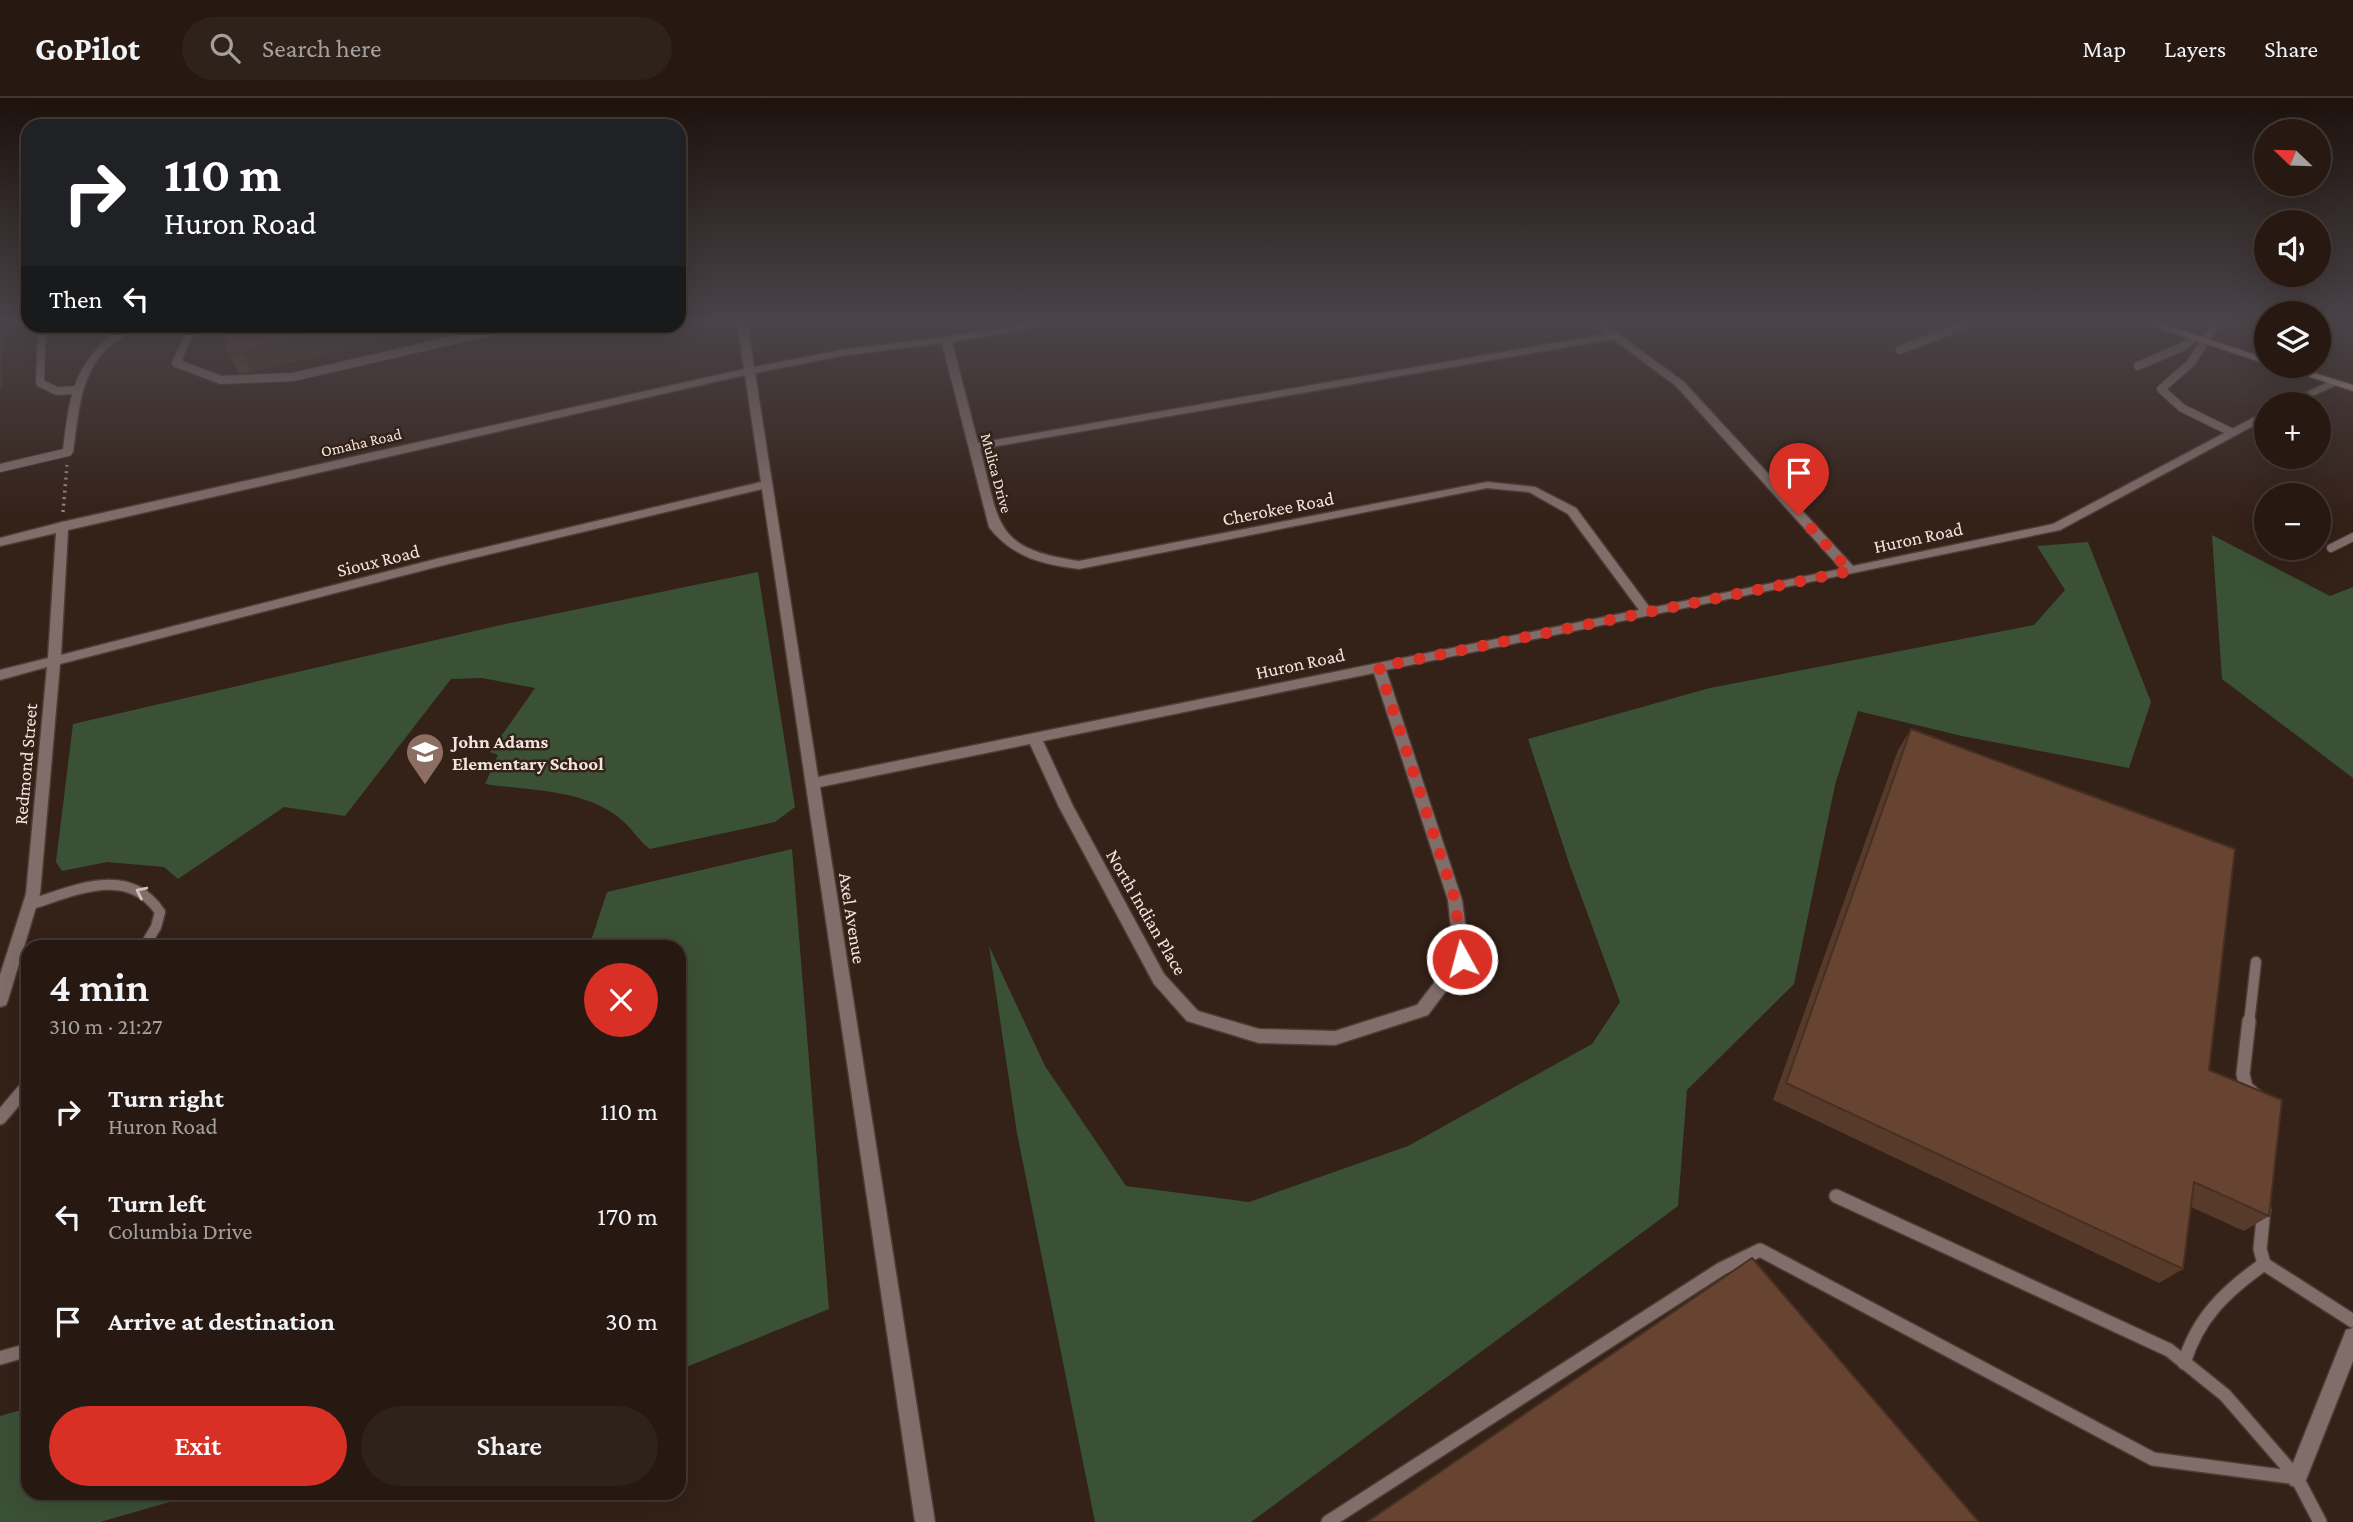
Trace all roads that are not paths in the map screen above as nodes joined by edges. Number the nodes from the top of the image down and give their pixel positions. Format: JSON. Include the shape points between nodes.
{"nodes":[{"id":1,"x":47,"y":386,"type":"edge"},
{"id":2,"x":77,"y":386,"type":"edge"},
{"id":3,"x":682,"y":386,"type":"edge"},
{"id":4,"x":752,"y":386,"type":"edge"},
{"id":5,"x":958,"y":386,"type":"edge"},
{"id":6,"x":1323,"y":386,"type":"edge"},
{"id":7,"x":1682,"y":386,"type":"edge"},
{"id":8,"x":2163,"y":386,"type":"edge"},
{"id":9,"x":76,"y":390,"type":"junction"},
{"id":10,"x":2254,"y":421,"type":"edge"},
{"id":11,"x":2231,"y":432,"type":"junction"},
{"id":12,"x":974,"y":447,"type":"junction"},
{"id":13,"x":68,"y":452,"type":"joint"},
{"id":14,"x":0,"y":468,"type":"edge"},
{"id":15,"x":767,"y":484,"type":"junction"},
{"id":16,"x":62,"y":527,"type":"junction"},
{"id":17,"x":2353,"y":537,"type":"edge"},
{"id":18,"x":0,"y":541,"type":"edge"},
{"id":19,"x":2331,"y":548,"type":"dead end"},
{"id":20,"x":1032,"y":558,"type":"joint"},
{"id":21,"x":1850,"y":571,"type":"junction"},
{"id":22,"x":1647,"y":612,"type":"junction"},
{"id":23,"x":54,"y":661,"type":"junction"},
{"id":24,"x":1379,"y":667,"type":"junction"},
{"id":25,"x":0,"y":675,"type":"edge"},
{"id":26,"x":1034,"y":737,"type":"junction"},
{"id":27,"x":813,"y":783,"type":"junction"},
{"id":28,"x":29,"y":905,"type":"junction"},
{"id":29,"x":148,"y":940,"type":"edge"},
{"id":30,"x":2256,"y":962,"type":"dead end"},
{"id":31,"x":5,"y":968,"type":"edge"},
{"id":32,"x":0,"y":1000,"type":"edge"},
{"id":33,"x":21,"y":1093,"type":"edge"},
{"id":34,"x":2266,"y":1105,"type":"edge"},
{"id":35,"x":0,"y":1118,"type":"edge"},
{"id":36,"x":1836,"y":1196,"type":"dead end"},
{"id":37,"x":2265,"y":1198,"type":"edge"},
{"id":38,"x":2264,"y":1264,"type":"junction"},
{"id":39,"x":2353,"y":1321,"type":"edge"},
{"id":40,"x":2353,"y":1337,"type":"edge"},
{"id":41,"x":21,"y":1352,"type":"edge"},
{"id":42,"x":0,"y":1358,"type":"edge"},
{"id":43,"x":2184,"y":1363,"type":"junction"},
{"id":44,"x":2297,"y":1478,"type":"junction"},
{"id":45,"x":925,"y":1522,"type":"edge"},
{"id":46,"x":1328,"y":1522,"type":"edge"},
{"id":47,"x":2320,"y":1522,"type":"edge"}],
"edges":[{"from":1,"to":9,"type":"lane"},
{"from":2,"to":9,"type":"street"},
{"from":3,"to":16,"type":"street","name":"Omaha Road"},
{"from":4,"to":15,"type":"street","name":"Axel Avenue"},
{"from":5,"to":12,"type":"street","name":"Mulica Drive"},
{"from":6,"to":12,"type":"street"},
{"from":7,"to":21,"type":"street"},
{"from":8,"to":11,"type":"lane","via":[[2165,398],[2176,406]]},
{"from":9,"to":13,"type":"street"},
{"from":10,"to":11,"type":"street","name":"Huron Road"},
{"from":11,"to":21,"type":"street","name":"Huron Road","via":[[2056,527]]},
{"from":12,"to":20,"type":"street","name":"Mulica Drive","via":[[995,527],[1011,546]]},
{"from":13,"to":14,"type":"lane"},
{"from":15,"to":23,"type":"street","name":"Sioux Road"},
{"from":15,"to":27,"type":"street","name":"Axel Avenue"},
{"from":16,"to":18,"type":"street","name":"Omaha Road"},
{"from":16,"to":23,"type":"street","name":"Redmond Street"},
{"from":17,"to":19,"type":"lane"},
{"from":20,"to":22,"type":"street","name":"Cherokee Road","via":[[1079,565],[1487,485],[1531,489],[1572,511]]},
{"from":21,"to":22,"type":"street","name":"Huron Road"},
{"from":22,"to":24,"type":"street","name":"Huron Road"},
{"from":23,"to":25,"type":"street","name":"Sioux Road"},
{"from":23,"to":28,"type":"street","name":"Redmond Street"},
{"from":24,"to":26,"type":"street","name":"Huron Road"},
{"from":24,"to":26,"type":"street","name":"North Indian Place","via":[[1455,900],[1462,959],[1422,1010],[1335,1038],[1259,1036],[1193,1016],[1159,979],[1066,807]]},
{"from":26,"to":27,"type":"street","name":"Huron Road"},
{"from":27,"to":45,"type":"street","name":"Axel Avenue"},
{"from":29,"to":28,"type":"lane","one_way":true,"via":[[160,912],[155,899],[142,890],[106,884]]},
{"from":28,"to":31,"type":"street","name":"Redmond Street"},
{"from":30,"to":34,"type":"lane","via":[[2243,1074],[2246,1087]]},
{"from":31,"to":32,"type":"street","name":"Redmond Street"},
{"from":33,"to":35,"type":"lane"},
{"from":36,"to":43,"type":"lane","via":[[2169,1350]]},
{"from":37,"to":38,"type":"lane","via":[[2260,1249]]},
{"from":38,"to":39,"type":"lane"},
{"from":38,"to":43,"type":"lane","via":[[2208,1310],[2190,1340]]},
{"from":40,"to":44,"type":"street"},
{"from":41,"to":42,"type":"lane"},
{"from":43,"to":44,"type":"lane","via":[[2225,1395]]},
{"from":44,"to":46,"type":"lane","via":[[2153,1459],[1760,1250],[1721,1269]]},
{"from":44,"to":47,"type":"lane"}]}
